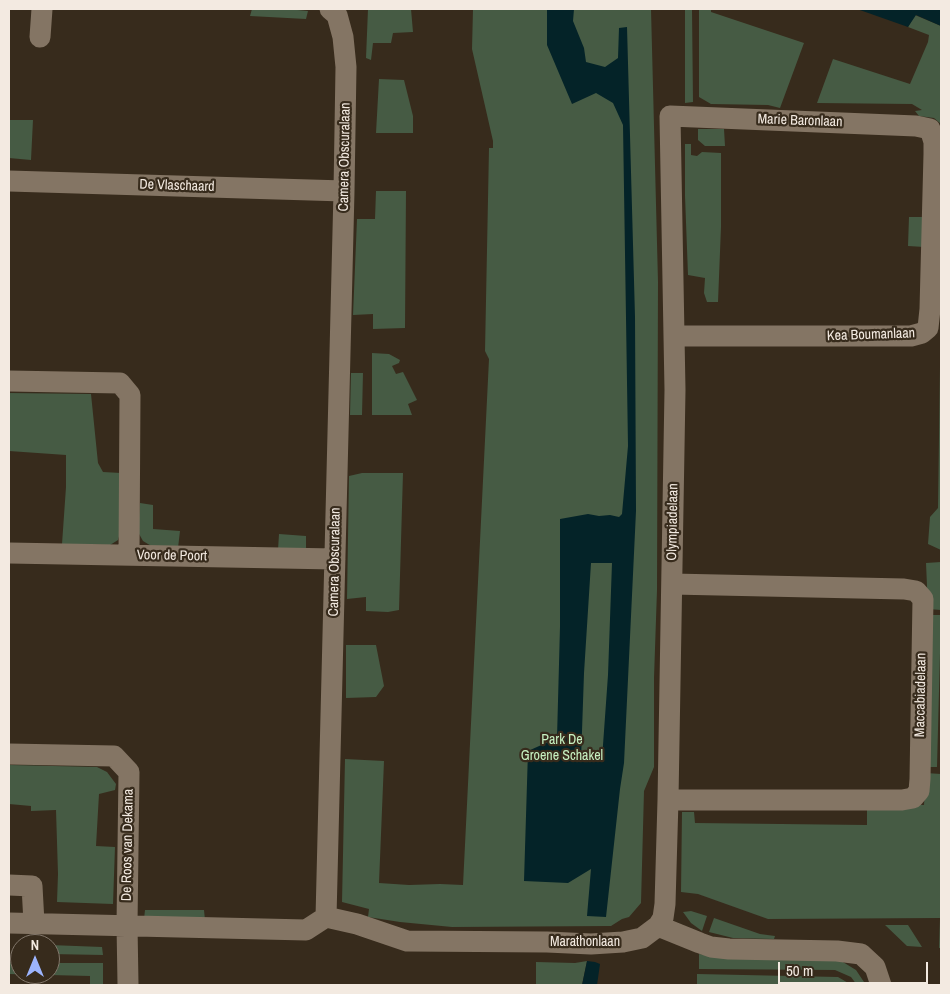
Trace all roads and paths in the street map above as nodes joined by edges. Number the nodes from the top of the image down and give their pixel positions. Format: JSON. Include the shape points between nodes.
{"nodes":[{"id":1,"x":42,"y":9,"type":"edge"},
{"id":2,"x":330,"y":9,"type":"edge"},
{"id":3,"x":40,"y":37,"type":"dead end"},
{"id":4,"x":670,"y":116,"type":"joint"},
{"id":5,"x":930,"y":129,"type":"joint"},
{"id":6,"x":9,"y":181,"type":"edge"},
{"id":7,"x":344,"y":191,"type":"junction"},
{"id":8,"x":674,"y":336,"type":"junction"},
{"id":9,"x":9,"y":381,"type":"edge"},
{"id":10,"x":9,"y":553,"type":"edge"},
{"id":11,"x":129,"y":555,"type":"junction"},
{"id":12,"x":335,"y":560,"type":"junction"},
{"id":13,"x":672,"y":584,"type":"junction"},
{"id":14,"x":9,"y":754,"type":"edge"},
{"id":15,"x":668,"y":800,"type":"junction"},
{"id":16,"x":9,"y":885,"type":"edge"},
{"id":17,"x":326,"y":917,"type":"junction"},
{"id":18,"x":9,"y":922,"type":"edge"},
{"id":19,"x":34,"y":923,"type":"junction"},
{"id":20,"x":127,"y":925,"type":"junction"},
{"id":21,"x":658,"y":926,"type":"junction"},
{"id":22,"x":128,"y":984,"type":"edge"},
{"id":23,"x":881,"y":985,"type":"edge"}],
"edges":[{"from":1,"to":3,"type":"street"},
{"from":2,"to":7,"type":"street","name":"Camera Obscuralaan","via":[[337,15],[346,66]]},
{"from":4,"to":5,"type":"street","name":"Marie Baronlaan"},
{"from":4,"to":8,"type":"street","name":"Olympiadelaan"},
{"from":5,"to":8,"type":"street","name":"Kea Boumanlaan","via":[[934,154],[930,309],[928,328],[922,333],[911,336]]},
{"from":6,"to":7,"type":"street","name":"De Vlaschaard"},
{"from":7,"to":12,"type":"street","name":"Camera Obscuralaan"},
{"from":8,"to":13,"type":"street","name":"Olympiadelaan"},
{"from":9,"to":11,"type":"street","via":[[120,383],[130,395]]},
{"from":10,"to":11,"type":"street","name":"Voor de Poort"},
{"from":11,"to":12,"type":"street","name":"Voor de Poort"},
{"from":12,"to":17,"type":"street","name":"Camera Obscuralaan"},
{"from":13,"to":15,"type":"street","name":"Olympiadelaan"},
{"from":13,"to":15,"type":"street","name":"Maccabiadelaan","via":[[916,591],[923,599],[920,779],[919,791],[913,798],[902,800]]},
{"from":14,"to":20,"type":"street","name":"De Roos van Dekama","via":[[114,756],[129,772]]},
{"from":15,"to":21,"type":"street","name":"Olympiadelaan","via":[[665,904]]},
{"from":16,"to":19,"type":"street","via":[[32,886]]},
{"from":17,"to":20,"type":"street","via":[[306,930]]},
{"from":17,"to":21,"type":"street","name":"Marathonlaan","via":[[407,941],[591,944],[642,938]]},
{"from":18,"to":19,"type":"street"},
{"from":19,"to":20,"type":"street"},
{"from":20,"to":22,"type":"street"},
{"from":21,"to":23,"type":"street","via":[[720,948],[836,950],[861,954],[874,967]]}]}
